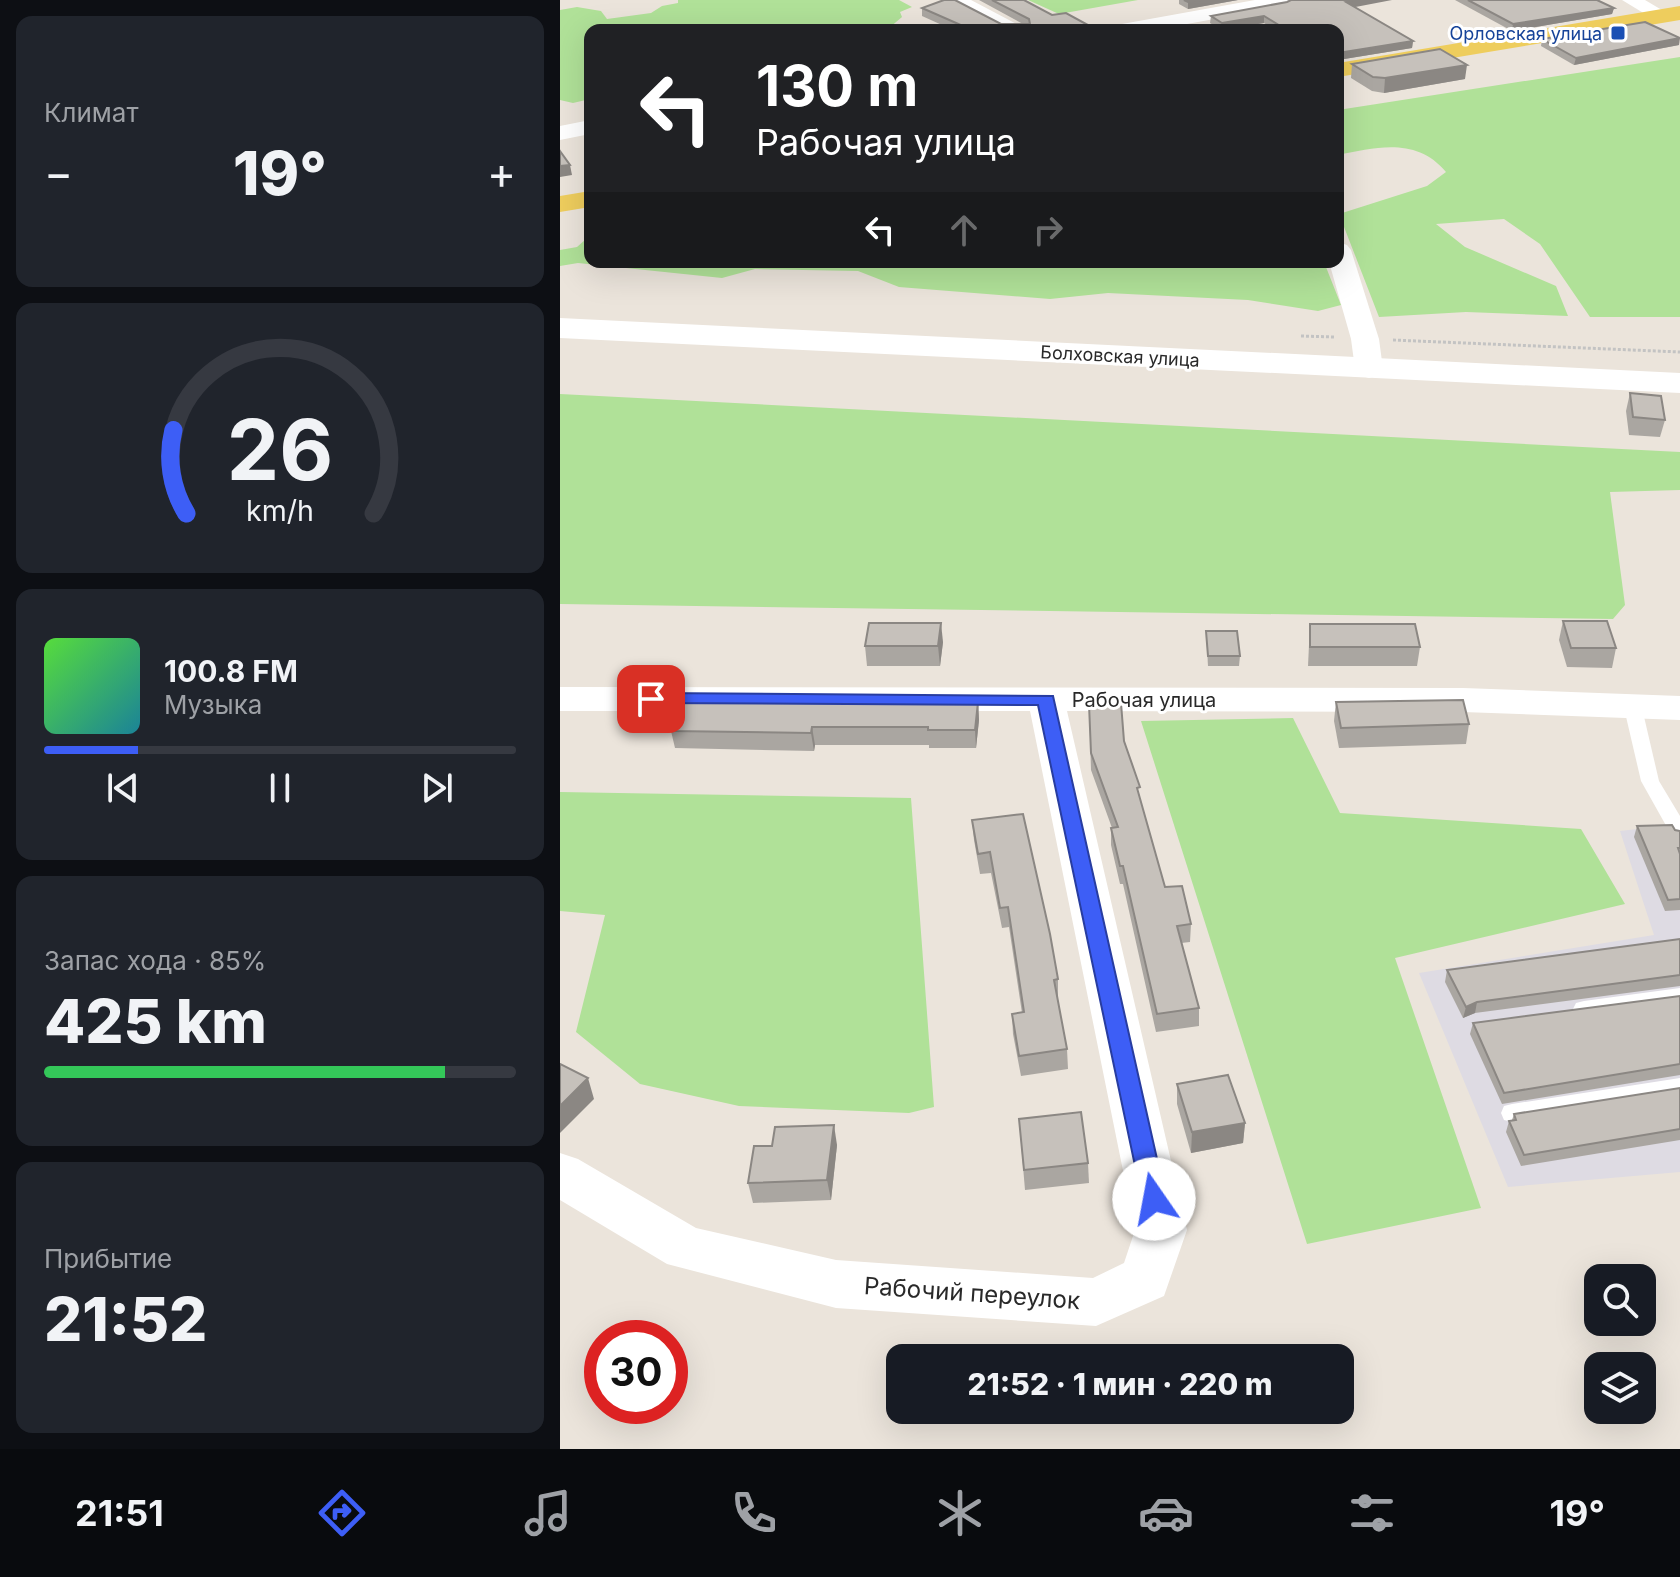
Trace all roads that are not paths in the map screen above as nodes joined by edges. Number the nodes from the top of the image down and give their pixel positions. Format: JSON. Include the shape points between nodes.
{"nodes":[{"id":1,"x":956,"y":0,"type":"edge"},
{"id":2,"x":1286,"y":0,"type":"edge"},
{"id":3,"x":1631,"y":0,"type":"edge"},
{"id":4,"x":1671,"y":14,"type":"edge"},
{"id":5,"x":1006,"y":24,"type":"edge"},
{"id":6,"x":1155,"y":24,"type":"edge"},
{"id":7,"x":1344,"y":69,"type":"edge"},
{"id":8,"x":584,"y":128,"type":"edge"},
{"id":9,"x":560,"y":133,"type":"edge"},
{"id":10,"x":584,"y":200,"type":"edge"},
{"id":11,"x":560,"y":204,"type":"edge"},
{"id":12,"x":1343,"y":268,"type":"edge"},
{"id":13,"x":560,"y":328,"type":"edge"},
{"id":14,"x":1369,"y":369,"type":"junction"},
{"id":15,"x":1680,"y":383,"type":"edge"},
{"id":16,"x":560,"y":699,"type":"edge"},
{"id":17,"x":1046,"y":700,"type":"junction"},
{"id":18,"x":1633,"y":708,"type":"junction"},
{"id":19,"x":1680,"y":708,"type":"edge"},
{"id":20,"x":1680,"y":833,"type":"edge"},
{"id":21,"x":1680,"y":996,"type":"edge"},
{"id":22,"x":1570,"y":1011,"type":"edge"},
{"id":23,"x":1680,"y":1087,"type":"edge"},
{"id":24,"x":1512,"y":1113,"type":"edge"},
{"id":25,"x":560,"y":1174,"type":"edge"}],
"edges":[{"from":1,"to":5,"type":"street"},
{"from":2,"to":6,"type":"street"},
{"from":3,"to":4,"type":"street"},
{"from":4,"to":7,"type":"main road"},
{"from":8,"to":9,"type":"street"},
{"from":10,"to":11,"type":"main road"},
{"from":12,"to":14,"type":"street"},
{"from":13,"to":14,"type":"main road","name":"Болховская улица"},
{"from":14,"to":15,"type":"main road","name":"Болховская улица"},
{"from":16,"to":17,"type":"street","name":"Рабочая улица"},
{"from":17,"to":18,"type":"street","name":"Рабочая улица","via":[[1463,700]]},
{"from":17,"to":25,"type":"street","name":"Рабочий переулок","via":[[1161,1230],[1145,1279],[1096,1302],[836,1284],[685,1248]]},
{"from":18,"to":19,"type":"street","name":"Рабочая улица"},
{"from":18,"to":20,"type":"lane","via":[[1650,781]]},
{"from":21,"to":22,"type":"lane"},
{"from":23,"to":24,"type":"lane"}]}
